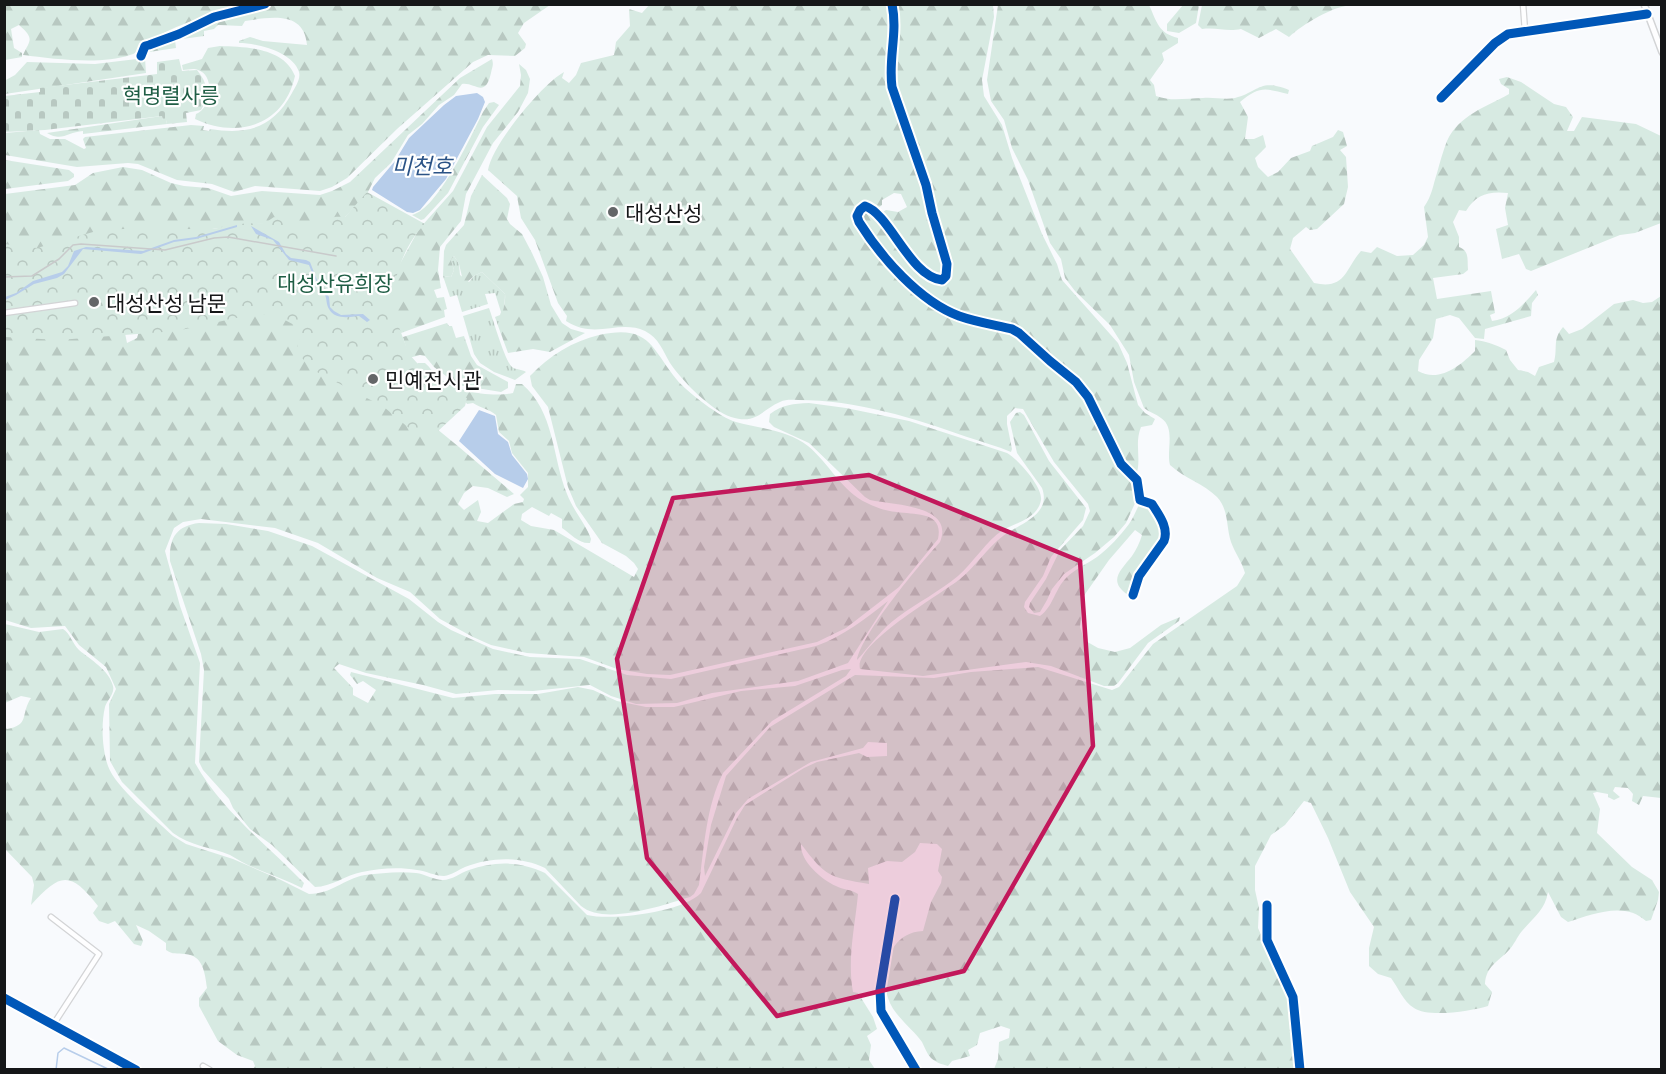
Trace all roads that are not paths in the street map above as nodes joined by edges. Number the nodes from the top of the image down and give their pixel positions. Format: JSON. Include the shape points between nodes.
{"nodes":[{"id":1,"x":265,"y":4,"type":"edge"},
{"id":2,"x":892,"y":4,"type":"edge"},
{"id":3,"x":1523,"y":4,"type":"edge"},
{"id":4,"x":1644,"y":4,"type":"edge"},
{"id":5,"x":1647,"y":14,"type":"junction"},
{"id":6,"x":1524,"y":31,"type":"junction"},
{"id":7,"x":1662,"y":52,"type":"edge"},
{"id":8,"x":141,"y":56,"type":"dead end"},
{"id":9,"x":1441,"y":98,"type":"dead end"},
{"id":10,"x":75,"y":303,"type":"dead end"},
{"id":11,"x":4,"y":313,"type":"edge"},
{"id":12,"x":1133,"y":595,"type":"dead end"},
{"id":13,"x":895,"y":898,"type":"dead end"},
{"id":14,"x":1267,"y":905,"type":"dead end"},
{"id":15,"x":51,"y":917,"type":"dead end"},
{"id":16,"x":4,"y":998,"type":"edge"},
{"id":17,"x":53,"y":1025,"type":"junction"},
{"id":18,"x":203,"y":1066,"type":"dead end"},
{"id":19,"x":136,"y":1070,"type":"edge"},
{"id":20,"x":210,"y":1070,"type":"edge"},
{"id":21,"x":916,"y":1070,"type":"edge"},
{"id":22,"x":1300,"y":1070,"type":"edge"}],
"edges":[{"from":1,"to":8,"type":"street","via":[[214,17],[145,46]]},
{"from":2,"to":12,"type":"street","via":[[892,87],[926,184],[946,276],[938,280],[928,274],[900,247],[872,208],[865,206],[860,210],[859,222],[894,269],[927,297],[947,311],[1019,333],[1088,397],[1121,464],[1137,480],[1140,500],[1152,504],[1164,525],[1164,542],[1139,576]]},
{"from":3,"to":6,"type":"street"},
{"from":4,"to":5,"type":"street"},
{"from":5,"to":6,"type":"street"},
{"from":5,"to":7,"type":"street"},
{"from":6,"to":9,"type":"street","via":[[1508,34],[1495,43]]},
{"from":10,"to":11,"type":"street"},
{"from":13,"to":21,"type":"street","via":[[880,990],[881,1011]]},
{"from":14,"to":22,"type":"street","via":[[1267,940],[1293,997]]},
{"from":15,"to":17,"type":"street","via":[[99,954]]},
{"from":16,"to":17,"type":"street"},
{"from":17,"to":19,"type":"street"},
{"from":18,"to":20,"type":"street"}]}
